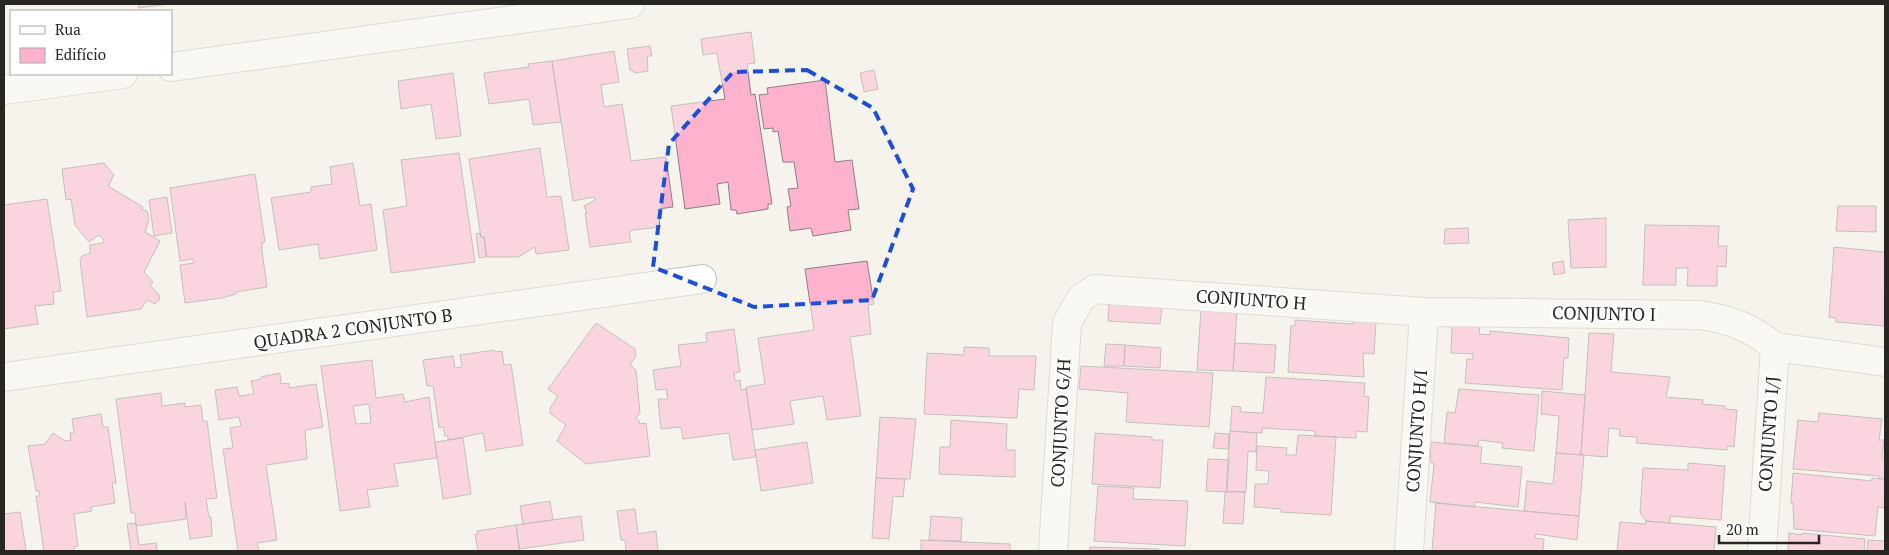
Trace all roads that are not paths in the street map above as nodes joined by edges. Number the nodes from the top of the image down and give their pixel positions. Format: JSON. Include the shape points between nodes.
{"nodes":[{"id":1,"x":630,"y":4,"type":"edge"},
{"id":2,"x":172,"y":67,"type":"edge"},
{"id":3,"x":116,"y":75,"type":"edge"},
{"id":4,"x":4,"y":90,"type":"edge"},
{"id":5,"x":702,"y":280,"type":"dead end"},
{"id":6,"x":1081,"y":298,"type":"joint"},
{"id":7,"x":1424,"y":312,"type":"junction"},
{"id":8,"x":1775,"y":347,"type":"junction"},
{"id":9,"x":1885,"y":362,"type":"edge"},
{"id":10,"x":4,"y":377,"type":"edge"},
{"id":11,"x":1053,"y":551,"type":"edge"},
{"id":12,"x":1409,"y":551,"type":"edge"},
{"id":13,"x":1762,"y":551,"type":"edge"}],
"edges":[{"from":1,"to":2,"type":"street"},
{"from":3,"to":4,"type":"street"},
{"from":5,"to":10,"type":"street","name":"QUADRA 2 CONJUNTO B"},
{"from":6,"to":7,"type":"street","name":"CONJUNTO H","via":[[1094,289]]},
{"from":6,"to":11,"type":"street","name":"CONJUNTO G/H","via":[[1067,323]]},
{"from":7,"to":8,"type":"street","name":"CONJUNTO I","via":[[1700,315],[1729,319],[1755,331]]},
{"from":7,"to":12,"type":"street","name":"CONJUNTO H/I"},
{"from":8,"to":9,"type":"street"},
{"from":8,"to":13,"type":"street","name":"CONJUNTO I/J"}]}
